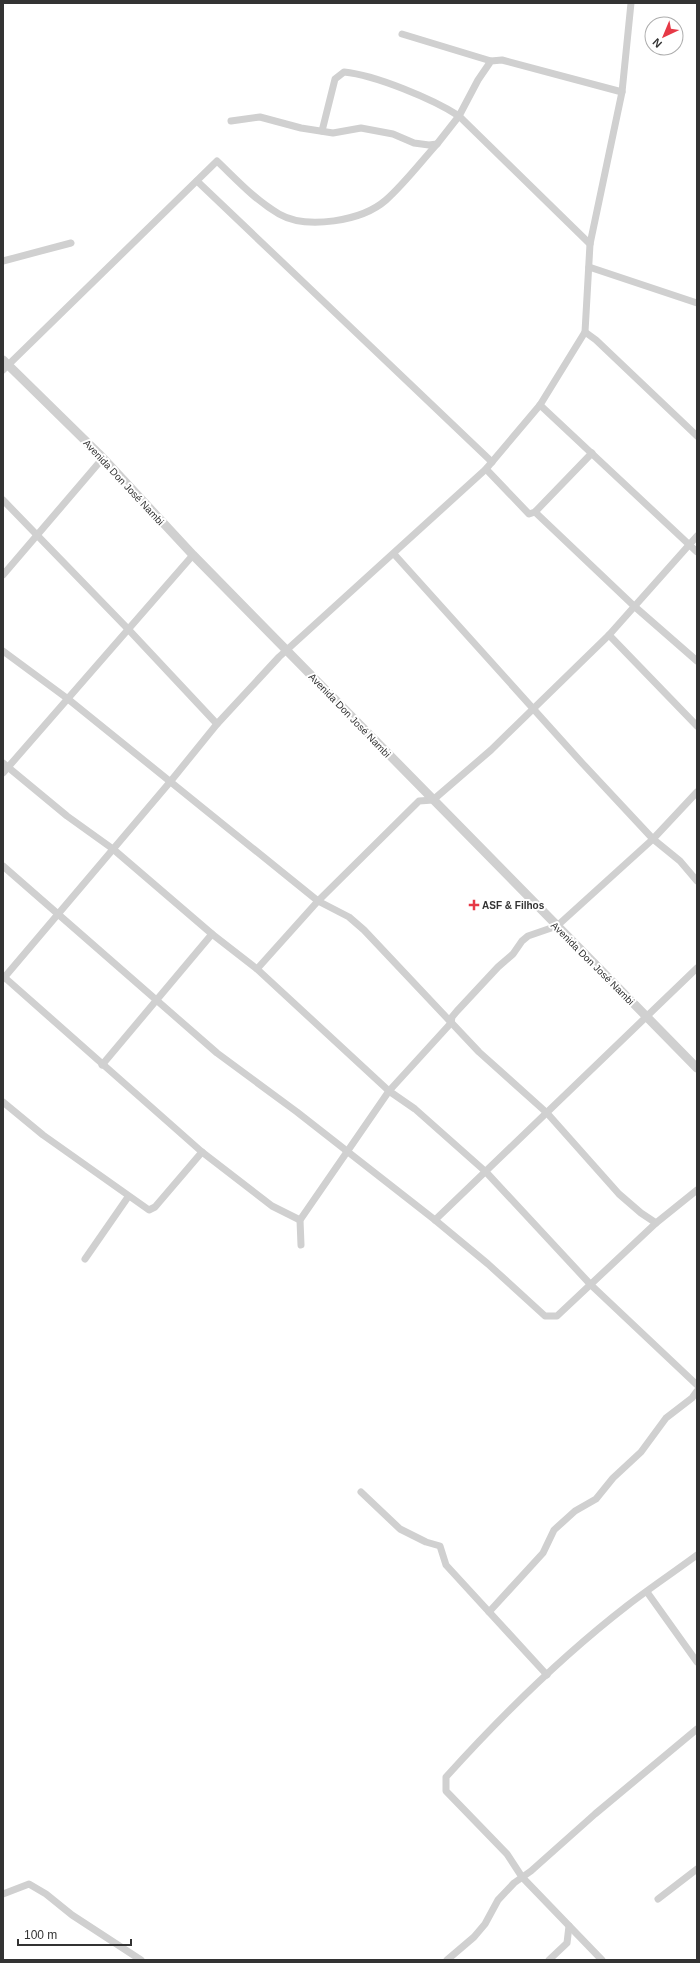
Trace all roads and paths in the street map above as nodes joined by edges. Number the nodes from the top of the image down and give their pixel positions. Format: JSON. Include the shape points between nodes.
{"nodes":[{"id":1,"x":631,"y":3,"type":"edge"},
{"id":2,"x":402,"y":34,"type":"dead end"},
{"id":3,"x":491,"y":61,"type":"junction"},
{"id":4,"x":622,"y":92,"type":"junction"},
{"id":5,"x":459,"y":116,"type":"junction"},
{"id":6,"x":231,"y":121,"type":"dead end"},
{"id":7,"x":322,"y":131,"type":"junction"},
{"id":8,"x":437,"y":144,"type":"junction"},
{"id":9,"x":197,"y":181,"type":"junction"},
{"id":10,"x":71,"y":243,"type":"dead end"},
{"id":11,"x":590,"y":244,"type":"junction"},
{"id":12,"x":3,"y":261,"type":"edge"},
{"id":13,"x":589,"y":267,"type":"junction"},
{"id":14,"x":697,"y":303,"type":"edge"},
{"id":15,"x":584,"y":332,"type":"junction"},
{"id":16,"x":5,"y":365,"type":"edge"},
{"id":17,"x":540,"y":405,"type":"junction"},
{"id":18,"x":697,"y":436,"type":"edge"},
{"id":19,"x":592,"y":453,"type":"junction"},
{"id":20,"x":103,"y":458,"type":"junction"},
{"id":21,"x":492,"y":462,"type":"junction"},
{"id":22,"x":486,"y":469,"type":"junction"},
{"id":23,"x":3,"y":500,"type":"edge"},
{"id":24,"x":535,"y":512,"type":"junction"},
{"id":25,"x":38,"y":535,"type":"junction"},
{"id":26,"x":697,"y":536,"type":"edge"},
{"id":27,"x":690,"y":545,"type":"junction"},
{"id":28,"x":697,"y":552,"type":"edge"},
{"id":29,"x":394,"y":554,"type":"junction"},
{"id":30,"x":193,"y":555,"type":"junction"},
{"id":31,"x":3,"y":576,"type":"edge"},
{"id":32,"x":634,"y":606,"type":"junction"},
{"id":33,"x":128,"y":629,"type":"junction"},
{"id":34,"x":609,"y":635,"type":"junction"},
{"id":35,"x":286,"y":650,"type":"junction"},
{"id":36,"x":3,"y":651,"type":"edge"},
{"id":37,"x":697,"y":661,"type":"edge"},
{"id":38,"x":68,"y":699,"type":"junction"},
{"id":39,"x":533,"y":709,"type":"junction"},
{"id":40,"x":217,"y":724,"type":"junction"},
{"id":41,"x":697,"y":726,"type":"edge"},
{"id":42,"x":4,"y":768,"type":"edge"},
{"id":43,"x":170,"y":782,"type":"junction"},
{"id":44,"x":697,"y":792,"type":"edge"},
{"id":45,"x":433,"y":800,"type":"junction"},
{"id":46,"x":653,"y":839,"type":"junction"},
{"id":47,"x":113,"y":849,"type":"junction"},
{"id":48,"x":3,"y":866,"type":"edge"},
{"id":49,"x":697,"y":881,"type":"edge"},
{"id":50,"x":318,"y":901,"type":"junction"},
{"id":51,"x":57,"y":914,"type":"junction"},
{"id":52,"x":557,"y":926,"type":"junction"},
{"id":53,"x":212,"y":934,"type":"junction"},
{"id":54,"x":697,"y":968,"type":"edge"},
{"id":55,"x":257,"y":969,"type":"junction"},
{"id":56,"x":3,"y":977,"type":"edge"},
{"id":57,"x":157,"y":1001,"type":"junction"},
{"id":58,"x":646,"y":1017,"type":"junction"},
{"id":59,"x":451,"y":1023,"type":"junction"},
{"id":60,"x":102,"y":1065,"type":"junction"},
{"id":61,"x":697,"y":1068,"type":"edge"},
{"id":62,"x":389,"y":1091,"type":"junction"},
{"id":63,"x":3,"y":1102,"type":"edge"},
{"id":64,"x":547,"y":1113,"type":"junction"},
{"id":65,"x":202,"y":1152,"type":"junction"},
{"id":66,"x":348,"y":1152,"type":"junction"},
{"id":67,"x":486,"y":1172,"type":"junction"},
{"id":68,"x":697,"y":1190,"type":"edge"},
{"id":69,"x":128,"y":1197,"type":"junction"},
{"id":70,"x":300,"y":1220,"type":"junction"},
{"id":71,"x":435,"y":1220,"type":"junction"},
{"id":72,"x":656,"y":1223,"type":"junction"},
{"id":73,"x":301,"y":1245,"type":"dead end"},
{"id":74,"x":85,"y":1259,"type":"dead end"},
{"id":75,"x":591,"y":1285,"type":"junction"},
{"id":76,"x":697,"y":1386,"type":"edge"},
{"id":77,"x":697,"y":1391,"type":"edge"},
{"id":78,"x":361,"y":1492,"type":"dead end"},
{"id":79,"x":697,"y":1556,"type":"edge"},
{"id":80,"x":647,"y":1592,"type":"junction"},
{"id":81,"x":489,"y":1612,"type":"junction"},
{"id":82,"x":697,"y":1662,"type":"edge"},
{"id":83,"x":547,"y":1675,"type":"junction"},
{"id":84,"x":697,"y":1728,"type":"edge"},
{"id":85,"x":697,"y":1869,"type":"edge"},
{"id":86,"x":522,"y":1877,"type":"junction"},
{"id":87,"x":4,"y":1896,"type":"edge"},
{"id":88,"x":658,"y":1899,"type":"dead end"},
{"id":89,"x":569,"y":1926,"type":"junction"},
{"id":90,"x":141,"y":1960,"type":"edge"},
{"id":91,"x":447,"y":1960,"type":"edge"},
{"id":92,"x":549,"y":1960,"type":"edge"},
{"id":93,"x":602,"y":1960,"type":"edge"}],
"edges":[{"from":1,"to":4,"type":"street"},
{"from":2,"to":3,"type":"street"},
{"from":3,"to":4,"type":"street","via":[[502,60]]},
{"from":3,"to":5,"type":"street"},
{"from":4,"to":11,"type":"street"},
{"from":5,"to":7,"type":"street","via":[[436,102],[364,75],[344,72],[335,79]]},
{"from":5,"to":8,"type":"street"},
{"from":5,"to":11,"type":"street"},
{"from":6,"to":7,"type":"street","via":[[260,117]]},
{"from":7,"to":8,"type":"street","via":[[333,133],[361,128],[393,134],[414,143]]},
{"from":8,"to":9,"type":"street","via":[[385,201],[357,217],[333,222],[297,220],[281,215],[260,202],[217,161]]},
{"from":9,"to":16,"type":"street"},
{"from":9,"to":21,"type":"street"},
{"from":10,"to":12,"type":"street"},
{"from":11,"to":13,"type":"street"},
{"from":13,"to":14,"type":"street"},
{"from":13,"to":15,"type":"street"},
{"from":15,"to":17,"type":"street"},
{"from":15,"to":18,"type":"street","via":[[596,340]]},
{"from":16,"to":20,"type":"street","name":"Avenida Don José Nambi"},
{"from":17,"to":19,"type":"street"},
{"from":17,"to":21,"type":"street"},
{"from":19,"to":24,"type":"street"},
{"from":19,"to":27,"type":"street"},
{"from":20,"to":25,"type":"street"},
{"from":20,"to":30,"type":"street","name":"Avenida Don José Nambi"},
{"from":21,"to":22,"type":"street"},
{"from":22,"to":24,"type":"street","via":[[529,514]]},
{"from":22,"to":29,"type":"street"},
{"from":23,"to":25,"type":"street"},
{"from":24,"to":32,"type":"street"},
{"from":25,"to":31,"type":"street"},
{"from":25,"to":33,"type":"street"},
{"from":26,"to":27,"type":"street"},
{"from":27,"to":28,"type":"street"},
{"from":27,"to":32,"type":"street"},
{"from":29,"to":35,"type":"street"},
{"from":29,"to":39,"type":"street"},
{"from":30,"to":33,"type":"street"},
{"from":30,"to":35,"type":"street","name":"Avenida Don José Nambi"},
{"from":32,"to":34,"type":"street"},
{"from":32,"to":37,"type":"street"},
{"from":33,"to":38,"type":"street"},
{"from":33,"to":40,"type":"street"},
{"from":34,"to":39,"type":"street"},
{"from":34,"to":41,"type":"street"},
{"from":35,"to":40,"type":"street"},
{"from":35,"to":45,"type":"street","name":"Avenida Don José Nambi"},
{"from":36,"to":38,"type":"street"},
{"from":38,"to":42,"type":"street"},
{"from":38,"to":43,"type":"street"},
{"from":39,"to":45,"type":"street","via":[[491,750]]},
{"from":39,"to":46,"type":"street"},
{"from":40,"to":43,"type":"street"},
{"from":42,"to":47,"type":"street"},
{"from":43,"to":47,"type":"street"},
{"from":43,"to":50,"type":"street"},
{"from":44,"to":46,"type":"street"},
{"from":45,"to":50,"type":"street","via":[[419,801]]},
{"from":45,"to":52,"type":"street","name":"Avenida Don José Nambi"},
{"from":46,"to":49,"type":"street","via":[[680,861]]},
{"from":46,"to":52,"type":"street"},
{"from":47,"to":51,"type":"street"},
{"from":47,"to":53,"type":"street"},
{"from":48,"to":51,"type":"street"},
{"from":50,"to":55,"type":"street"},
{"from":50,"to":59,"type":"street","via":[[349,917],[364,930]]},
{"from":51,"to":56,"type":"street"},
{"from":51,"to":57,"type":"street"},
{"from":52,"to":58,"type":"street","name":"Avenida Don José Nambi"},
{"from":52,"to":59,"type":"street","via":[[528,936],[522,941],[513,954],[457,1010]]},
{"from":53,"to":55,"type":"street"},
{"from":53,"to":57,"type":"street"},
{"from":54,"to":58,"type":"street"},
{"from":55,"to":62,"type":"street"},
{"from":56,"to":60,"type":"street"},
{"from":57,"to":60,"type":"street"},
{"from":57,"to":66,"type":"street","via":[[217,1053]]},
{"from":58,"to":61,"type":"street","name":"Avenida Don José Nambi"},
{"from":58,"to":64,"type":"street"},
{"from":59,"to":62,"type":"street"},
{"from":59,"to":64,"type":"street","via":[[479,1052]]},
{"from":60,"to":65,"type":"street"},
{"from":62,"to":66,"type":"street"},
{"from":62,"to":67,"type":"street","via":[[415,1109]]},
{"from":63,"to":69,"type":"street","via":[[43,1135]]},
{"from":64,"to":67,"type":"street"},
{"from":64,"to":72,"type":"street","via":[[619,1194]]},
{"from":65,"to":69,"type":"street","via":[[154,1207],[149,1210]]},
{"from":65,"to":70,"type":"street","via":[[272,1206]]},
{"from":66,"to":70,"type":"street"},
{"from":66,"to":71,"type":"street"},
{"from":67,"to":71,"type":"street"},
{"from":67,"to":75,"type":"street"},
{"from":68,"to":72,"type":"street"},
{"from":69,"to":74,"type":"street"},
{"from":70,"to":73,"type":"street"},
{"from":71,"to":75,"type":"street","via":[[545,1316],[557,1316]]},
{"from":72,"to":75,"type":"street"},
{"from":75,"to":76,"type":"street"},
{"from":77,"to":81,"type":"street","via":[[666,1418],[641,1452],[613,1478],[596,1499],[576,1511],[554,1530],[543,1553]]},
{"from":78,"to":81,"type":"street","via":[[400,1529],[440,1546],[446,1565]]},
{"from":79,"to":80,"type":"street"},
{"from":80,"to":82,"type":"street"},
{"from":80,"to":83,"type":"street","via":[[628,1605]]},
{"from":81,"to":83,"type":"street"},
{"from":83,"to":86,"type":"street","via":[[497,1721],[446,1777],[445,1782],[446,1791],[507,1854]]},
{"from":84,"to":86,"type":"street"},
{"from":85,"to":88,"type":"street"},
{"from":86,"to":89,"type":"street"},
{"from":86,"to":91,"type":"street","via":[[498,1900],[481,1929]]},
{"from":87,"to":90,"type":"street","via":[[20,1886],[29,1884]]},
{"from":89,"to":92,"type":"street","via":[[567,1943]]},
{"from":89,"to":93,"type":"street"}]}
